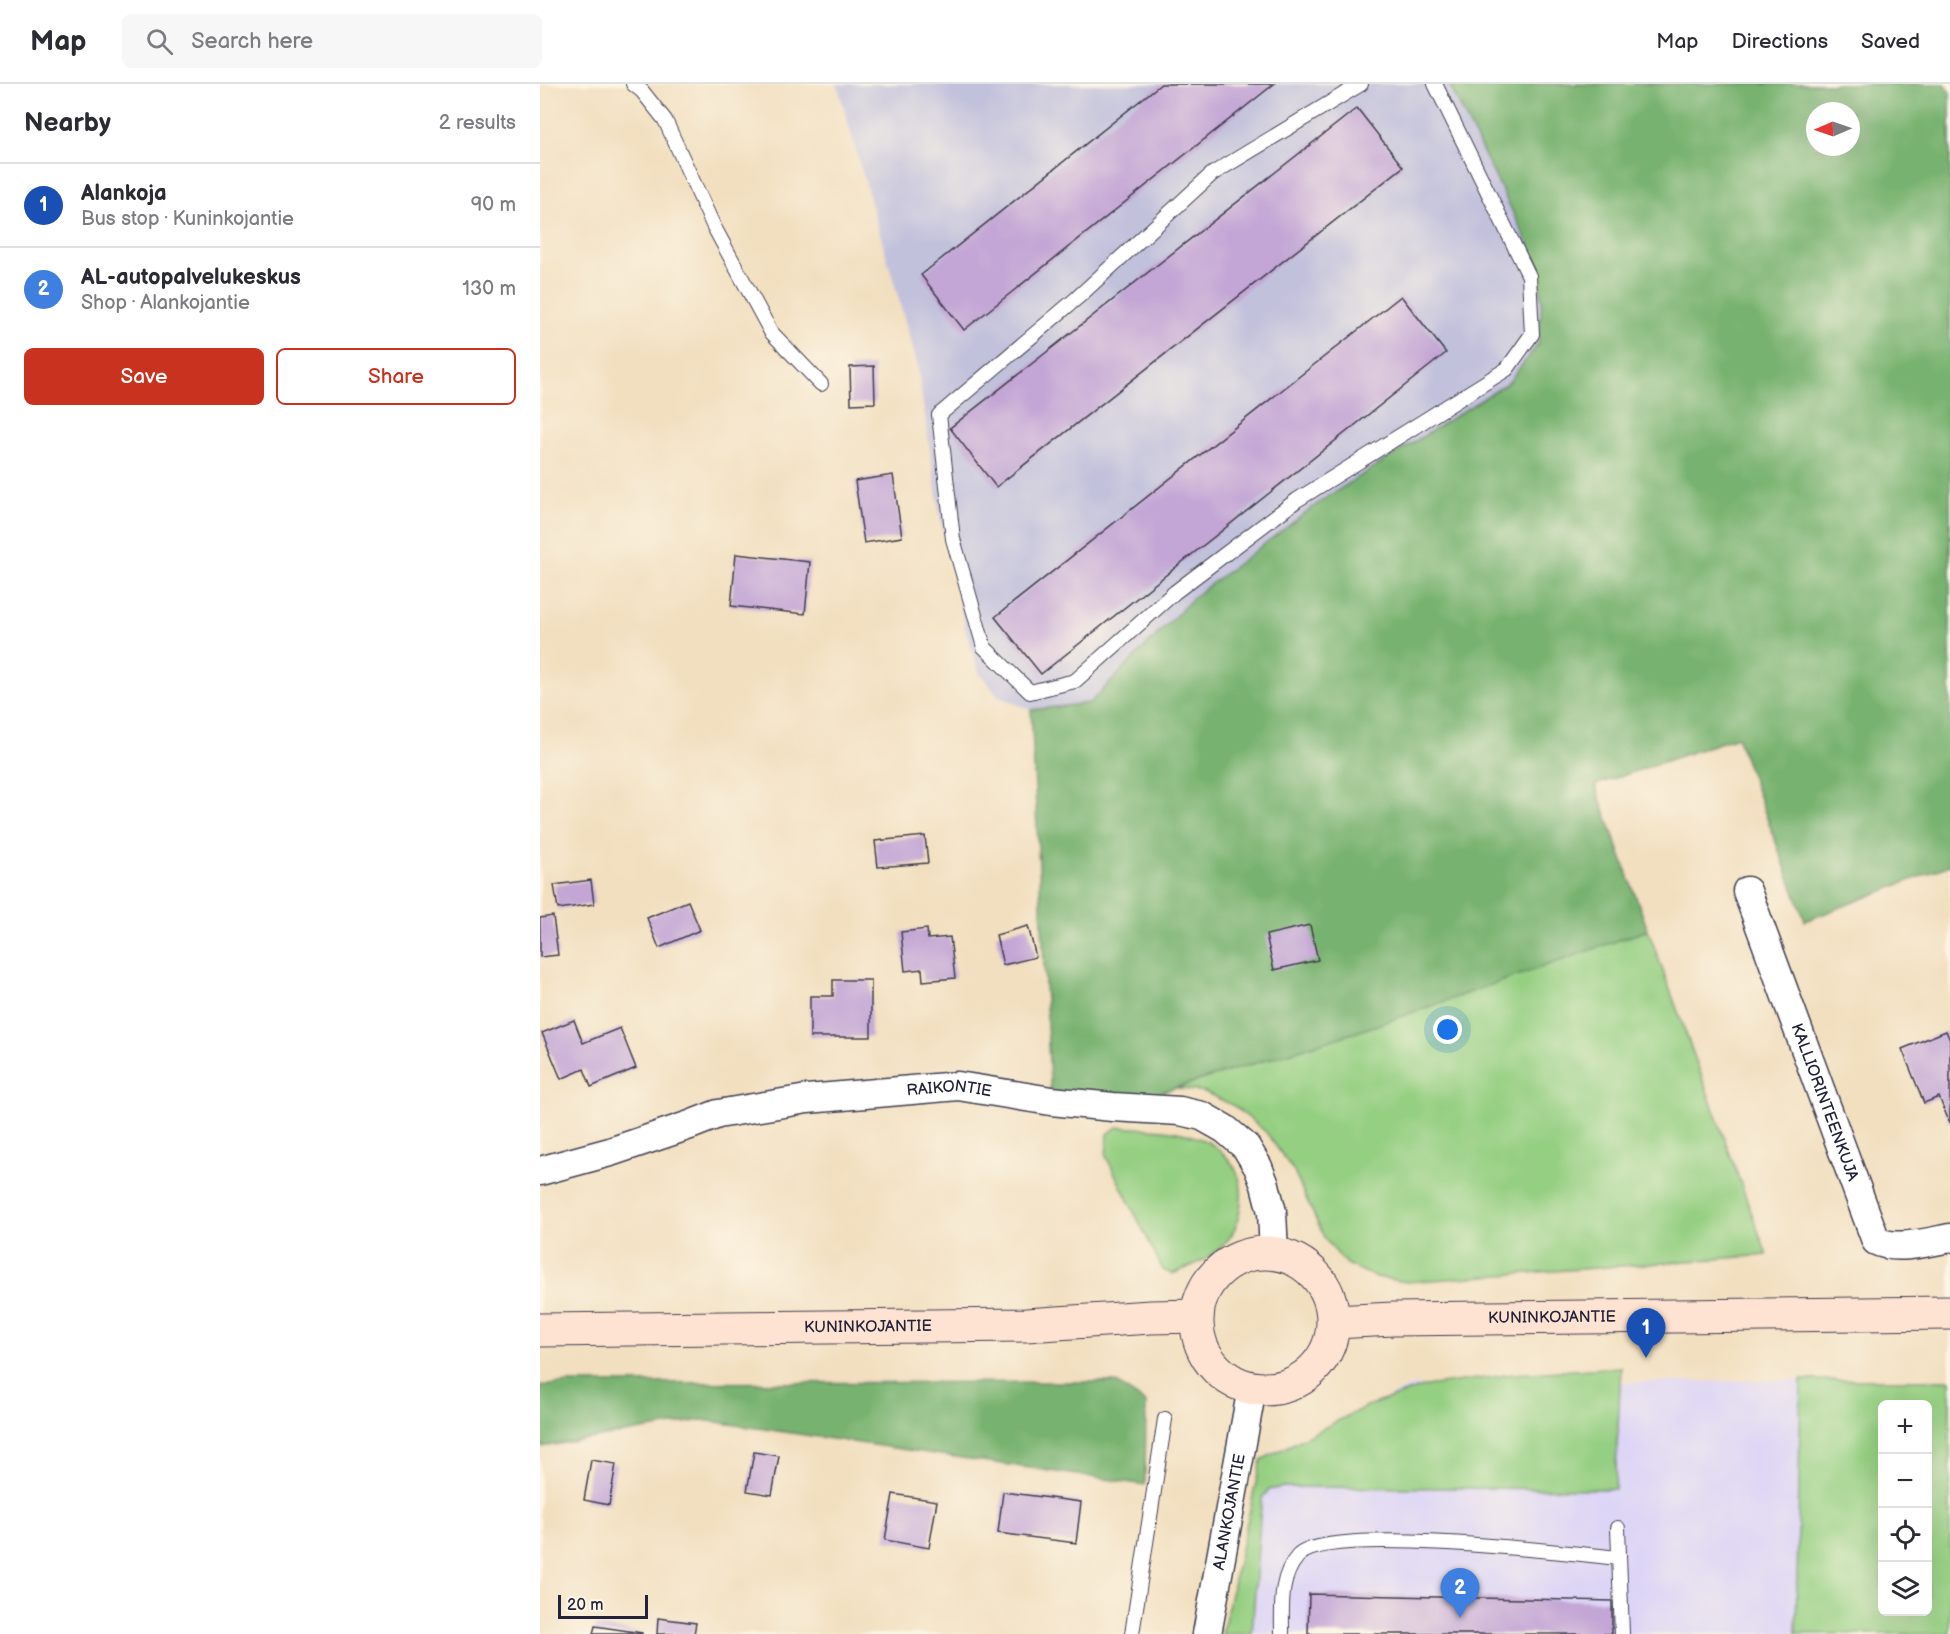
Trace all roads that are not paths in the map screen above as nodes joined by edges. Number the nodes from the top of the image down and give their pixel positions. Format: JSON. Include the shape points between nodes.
{"nodes":[{"id":1,"x":633,"y":84,"type":"edge"},
{"id":2,"x":1361,"y":84,"type":"edge"},
{"id":3,"x":1435,"y":84,"type":"edge"},
{"id":4,"x":821,"y":384,"type":"dead end"},
{"id":5,"x":1747,"y":891,"type":"dead end"},
{"id":6,"x":540,"y":1172,"type":"edge"},
{"id":7,"x":1950,"y":1238,"type":"edge"},
{"id":8,"x":1274,"y":1252,"type":"junction"},
{"id":9,"x":1950,"y":1312,"type":"edge"},
{"id":10,"x":1197,"y":1316,"type":"junction"},
{"id":11,"x":1334,"y":1322,"type":"junction"},
{"id":12,"x":540,"y":1330,"type":"edge"},
{"id":13,"x":1252,"y":1388,"type":"junction"},
{"id":14,"x":1166,"y":1419,"type":"dead end"},
{"id":15,"x":1618,"y":1528,"type":"dead end"},
{"id":16,"x":1619,"y":1558,"type":"junction"},
{"id":17,"x":1132,"y":1634,"type":"edge"},
{"id":18,"x":1207,"y":1634,"type":"edge"},
{"id":19,"x":1282,"y":1634,"type":"edge"},
{"id":20,"x":1622,"y":1634,"type":"edge"}],
"edges":[{"from":1,"to":4,"type":"lane","via":[[665,120],[713,225],[771,332]]},
{"from":2,"to":3,"type":"lane","via":[[1212,174],[1077,298],[939,415],[953,539],[984,647],[1030,692],[1076,681],[1175,592],[1297,500],[1507,369],[1532,334],[1529,276]]},
{"from":5,"to":7,"type":"street","name":"KALLIORINTEENKUJA","via":[[1876,1241],[1897,1246]]},
{"from":6,"to":8,"type":"street","name":"RAIKONTIE","via":[[718,1114],[807,1098],[957,1086],[1051,1101],[1202,1116],[1246,1147],[1258,1167],[1272,1212]]},
{"from":8,"to":10,"type":"main road","via":[[1252,1253],[1231,1261],[1214,1275],[1202,1294]]},
{"from":8,"to":11,"type":"main road","via":[[1310,1269],[1323,1284]]},
{"from":9,"to":11,"type":"main road","name":"KUNINKOJANTIE"},
{"from":10,"to":12,"type":"main road","name":"KUNINKOJANTIE","via":[[1026,1325]]},
{"from":10,"to":13,"type":"main road","via":[[1198,1336],[1205,1354],[1233,1382]]},
{"from":11,"to":13,"type":"main road","via":[[1329,1345],[1317,1366],[1298,1380],[1276,1388]]},
{"from":13,"to":18,"type":"street","name":"ALANKOJANTIE"},
{"from":14,"to":17,"type":"lane"},
{"from":15,"to":16,"type":"lane"},
{"from":16,"to":19,"type":"lane","via":[[1422,1541],[1337,1542],[1300,1554],[1287,1571],[1282,1595]]},
{"from":16,"to":20,"type":"lane"}]}
